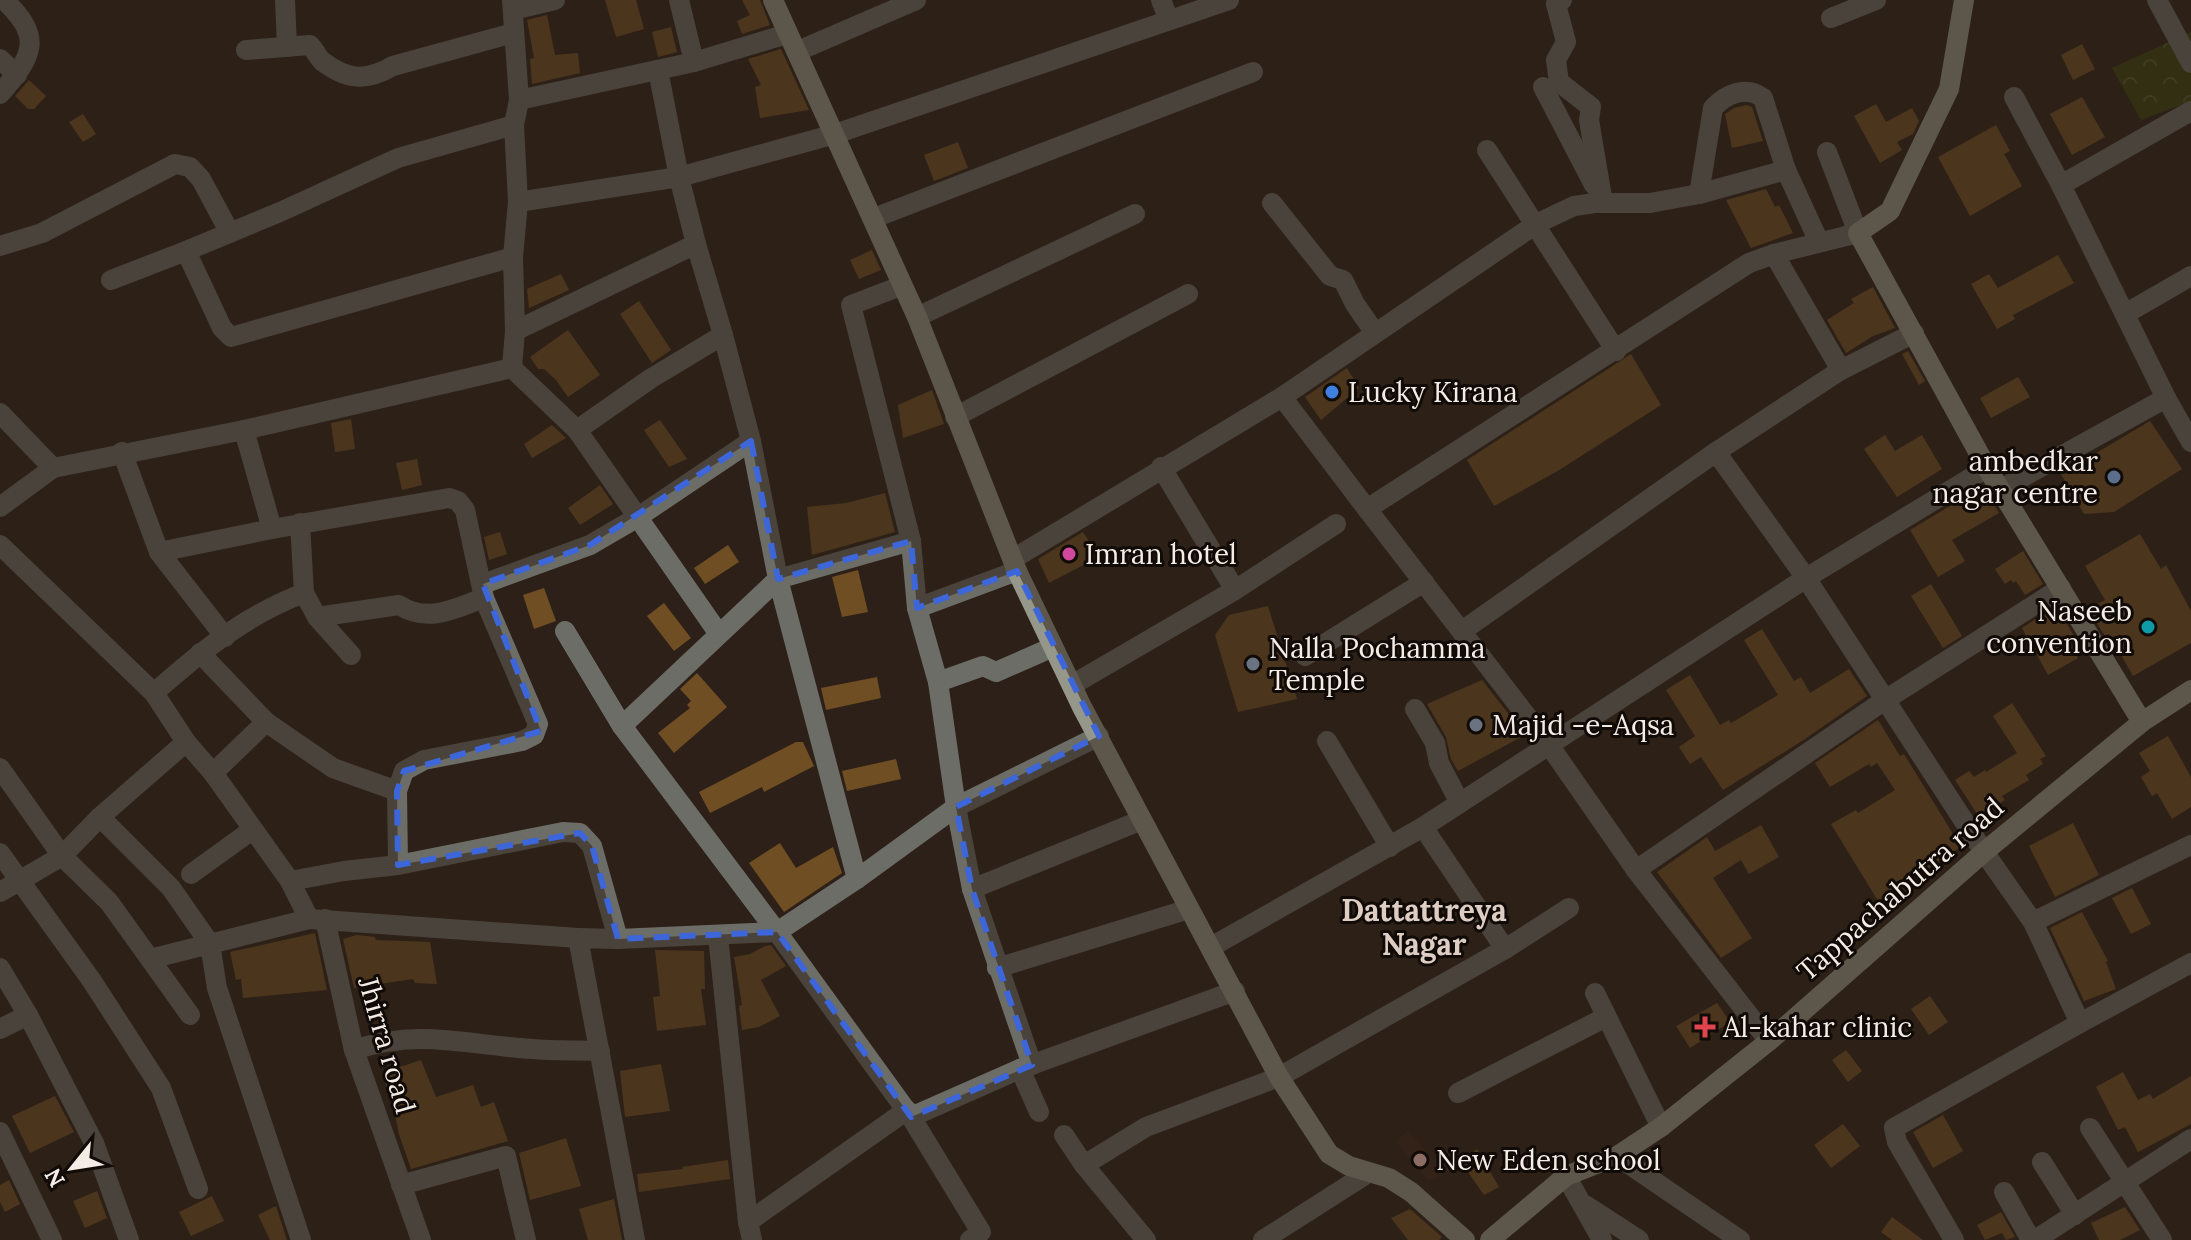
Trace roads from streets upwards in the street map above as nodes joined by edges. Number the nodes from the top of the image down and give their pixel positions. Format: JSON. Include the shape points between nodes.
{"nodes":[{"id":1,"x":4,"y":0,"type":"edge"},
{"id":2,"x":285,"y":0,"type":"edge"},
{"id":3,"x":555,"y":0,"type":"edge"},
{"id":4,"x":679,"y":0,"type":"edge"},
{"id":5,"x":773,"y":0,"type":"edge"},
{"id":6,"x":916,"y":0,"type":"edge"},
{"id":7,"x":1161,"y":0,"type":"edge"},
{"id":8,"x":1229,"y":0,"type":"edge"},
{"id":9,"x":1562,"y":0,"type":"edge"},
{"id":10,"x":1876,"y":0,"type":"edge"},
{"id":11,"x":1964,"y":0,"type":"edge"},
{"id":12,"x":2157,"y":0,"type":"edge"},
{"id":13,"x":513,"y":5,"type":"edge"},
{"id":14,"x":1831,"y":18,"type":"dead end"},
{"id":15,"x":1169,"y":20,"type":"junction"},
{"id":16,"x":513,"y":33,"type":"junction"},
{"id":17,"x":792,"y":42,"type":"junction"},
{"id":18,"x":287,"y":47,"type":"junction"},
{"id":19,"x":246,"y":50,"type":"dead end"},
{"id":20,"x":0,"y":59,"type":"edge"},
{"id":21,"x":694,"y":62,"type":"junction"},
{"id":22,"x":2191,"y":63,"type":"edge"},
{"id":23,"x":658,"y":70,"type":"junction"},
{"id":24,"x":1253,"y":72,"type":"dead end"},
{"id":25,"x":17,"y":75,"type":"junction"},
{"id":26,"x":1543,"y":87,"type":"dead end"},
{"id":27,"x":0,"y":94,"type":"edge"},
{"id":28,"x":2014,"y":97,"type":"dead end"},
{"id":29,"x":519,"y":100,"type":"junction"},
{"id":30,"x":2191,"y":111,"type":"edge"},
{"id":31,"x":514,"y":125,"type":"junction"},
{"id":32,"x":835,"y":134,"type":"junction"},
{"id":33,"x":1487,"y":150,"type":"dead end"},
{"id":34,"x":1827,"y":152,"type":"dead end"},
{"id":35,"x":1786,"y":170,"type":"junction"},
{"id":36,"x":679,"y":177,"type":"junction"},
{"id":37,"x":2061,"y":185,"type":"junction"},
{"id":38,"x":1699,"y":194,"type":"junction"},
{"id":39,"x":518,"y":202,"type":"junction"},
{"id":40,"x":1272,"y":203,"type":"dead end"},
{"id":41,"x":1603,"y":203,"type":"junction"},
{"id":42,"x":1135,"y":214,"type":"dead end"},
{"id":43,"x":874,"y":218,"type":"junction"},
{"id":44,"x":1536,"y":224,"type":"junction"},
{"id":45,"x":230,"y":233,"type":"junction"},
{"id":46,"x":1858,"y":233,"type":"junction"},
{"id":47,"x":1819,"y":242,"type":"junction"},
{"id":48,"x":696,"y":244,"type":"junction"},
{"id":49,"x":0,"y":246,"type":"edge"},
{"id":50,"x":186,"y":251,"type":"junction"},
{"id":51,"x":1774,"y":254,"type":"junction"},
{"id":52,"x":513,"y":257,"type":"junction"},
{"id":53,"x":2191,"y":276,"type":"edge"},
{"id":54,"x":111,"y":280,"type":"dead end"},
{"id":55,"x":901,"y":286,"type":"junction"},
{"id":56,"x":1188,"y":294,"type":"dead end"},
{"id":57,"x":2125,"y":314,"type":"junction"},
{"id":58,"x":917,"y":317,"type":"junction"},
{"id":59,"x":515,"y":331,"type":"junction"},
{"id":60,"x":1375,"y":333,"type":"junction"},
{"id":61,"x":1914,"y":333,"type":"junction"},
{"id":62,"x":723,"y":335,"type":"junction"},
{"id":63,"x":1616,"y":351,"type":"junction"},
{"id":64,"x":512,"y":368,"type":"junction"},
{"id":65,"x":1841,"y":370,"type":"junction"},
{"id":66,"x":1282,"y":397,"type":"junction"},
{"id":67,"x":2166,"y":398,"type":"junction"},
{"id":68,"x":0,"y":413,"type":"edge"},
{"id":69,"x":955,"y":417,"type":"junction"},
{"id":70,"x":244,"y":430,"type":"junction"},
{"id":71,"x":577,"y":430,"type":"junction"},
{"id":72,"x":751,"y":441,"type":"junction"},
{"id":73,"x":2191,"y":442,"type":"edge"},
{"id":74,"x":122,"y":452,"type":"junction"},
{"id":75,"x":1716,"y":452,"type":"junction"},
{"id":76,"x":1161,"y":467,"type":"junction"},
{"id":77,"x":53,"y":468,"type":"junction"},
{"id":78,"x":1987,"y":468,"type":"junction"},
{"id":79,"x":2001,"y":489,"type":"junction"},
{"id":80,"x":0,"y":507,"type":"edge"},
{"id":81,"x":1367,"y":509,"type":"junction"},
{"id":82,"x":638,"y":517,"type":"junction"},
{"id":83,"x":300,"y":523,"type":"junction"},
{"id":84,"x":1336,"y":524,"type":"dead end"},
{"id":85,"x":272,"y":529,"type":"junction"},
{"id":86,"x":911,"y":541,"type":"junction"},
{"id":87,"x":0,"y":545,"type":"edge"},
{"id":88,"x":159,"y":552,"type":"junction"},
{"id":89,"x":1015,"y":565,"type":"junction"},
{"id":90,"x":1806,"y":578,"type":"junction"},
{"id":91,"x":778,"y":579,"type":"junction"},
{"id":92,"x":1424,"y":582,"type":"junction"},
{"id":93,"x":2061,"y":588,"type":"junction"},
{"id":94,"x":1235,"y":590,"type":"junction"},
{"id":95,"x":484,"y":591,"type":"junction"},
{"id":96,"x":304,"y":593,"type":"junction"},
{"id":97,"x":917,"y":608,"type":"junction"},
{"id":98,"x":317,"y":617,"type":"junction"},
{"id":99,"x":565,"y":631,"type":"dead end"},
{"id":100,"x":1462,"y":631,"type":"junction"},
{"id":101,"x":719,"y":634,"type":"junction"},
{"id":102,"x":225,"y":637,"type":"junction"},
{"id":103,"x":1053,"y":647,"type":"junction"},
{"id":104,"x":200,"y":653,"type":"junction"},
{"id":105,"x":351,"y":655,"type":"dead end"},
{"id":106,"x":1305,"y":656,"type":"dead end"},
{"id":107,"x":938,"y":682,"type":"junction"},
{"id":108,"x":1072,"y":685,"type":"junction"},
{"id":109,"x":2191,"y":690,"type":"edge"},
{"id":110,"x":154,"y":693,"type":"junction"},
{"id":111,"x":1885,"y":700,"type":"junction"},
{"id":112,"x":1415,"y":709,"type":"dead end"},
{"id":113,"x":266,"y":722,"type":"junction"},
{"id":114,"x":2142,"y":722,"type":"junction"},
{"id":115,"x":622,"y":726,"type":"junction"},
{"id":116,"x":1099,"y":736,"type":"junction"},
{"id":117,"x":1327,"y":741,"type":"dead end"},
{"id":118,"x":186,"y":742,"type":"junction"},
{"id":119,"x":1549,"y":745,"type":"junction"},
{"id":120,"x":0,"y":768,"type":"edge"},
{"id":121,"x":213,"y":773,"type":"junction"},
{"id":122,"x":397,"y":791,"type":"junction"},
{"id":123,"x":1460,"y":803,"type":"junction"},
{"id":124,"x":956,"y":807,"type":"junction"},
{"id":125,"x":100,"y":817,"type":"junction"},
{"id":126,"x":1142,"y":820,"type":"junction"},
{"id":127,"x":1423,"y":827,"type":"junction"},
{"id":128,"x":252,"y":830,"type":"junction"},
{"id":129,"x":2191,"y":845,"type":"edge"},
{"id":130,"x":1390,"y":847,"type":"junction"},
{"id":131,"x":1984,"y":852,"type":"junction"},
{"id":132,"x":0,"y":853,"type":"edge"},
{"id":133,"x":62,"y":856,"type":"junction"},
{"id":134,"x":398,"y":865,"type":"junction"},
{"id":135,"x":1636,"y":870,"type":"junction"},
{"id":136,"x":191,"y":874,"type":"dead end"},
{"id":137,"x":857,"y":879,"type":"junction"},
{"id":138,"x":19,"y":881,"type":"junction"},
{"id":139,"x":290,"y":881,"type":"junction"},
{"id":140,"x":972,"y":889,"type":"junction"},
{"id":141,"x":0,"y":892,"type":"edge"},
{"id":142,"x":1569,"y":908,"type":"dead end"},
{"id":143,"x":1189,"y":909,"type":"junction"},
{"id":144,"x":317,"y":919,"type":"junction"},
{"id":145,"x":2033,"y":922,"type":"junction"},
{"id":146,"x":777,"y":932,"type":"junction"},
{"id":147,"x":718,"y":936,"type":"junction"},
{"id":148,"x":578,"y":938,"type":"junction"},
{"id":149,"x":618,"y":939,"type":"junction"},
{"id":150,"x":210,"y":944,"type":"junction"},
{"id":151,"x":1211,"y":947,"type":"junction"},
{"id":152,"x":1505,"y":949,"type":"junction"},
{"id":153,"x":150,"y":959,"type":"junction"},
{"id":154,"x":2191,"y":963,"type":"edge"},
{"id":155,"x":0,"y":968,"type":"edge"},
{"id":156,"x":997,"y":968,"type":"junction"},
{"id":157,"x":1235,"y":991,"type":"junction"},
{"id":158,"x":1595,"y":993,"type":"dead end"},
{"id":159,"x":28,"y":1015,"type":"junction"},
{"id":160,"x":190,"y":1015,"type":"dead end"},
{"id":161,"x":1606,"y":1017,"type":"junction"},
{"id":162,"x":2080,"y":1023,"type":"junction"},
{"id":163,"x":0,"y":1029,"type":"edge"},
{"id":164,"x":1769,"y":1041,"type":"junction"},
{"id":165,"x":354,"y":1050,"type":"junction"},
{"id":166,"x":600,"y":1051,"type":"junction"},
{"id":167,"x":1026,"y":1067,"type":"junction"},
{"id":168,"x":1279,"y":1077,"type":"junction"},
{"id":169,"x":1458,"y":1093,"type":"dead end"},
{"id":170,"x":1039,"y":1112,"type":"dead end"},
{"id":171,"x":909,"y":1114,"type":"junction"},
{"id":172,"x":1661,"y":1127,"type":"junction"},
{"id":173,"x":2090,"y":1128,"type":"dead end"},
{"id":174,"x":0,"y":1132,"type":"edge"},
{"id":175,"x":1064,"y":1135,"type":"dead end"},
{"id":176,"x":2191,"y":1139,"type":"edge"},
{"id":177,"x":1617,"y":1156,"type":"junction"},
{"id":178,"x":2042,"y":1162,"type":"dead end"},
{"id":179,"x":1084,"y":1165,"type":"junction"},
{"id":180,"x":1368,"y":1173,"type":"junction"},
{"id":181,"x":1566,"y":1176,"type":"junction"},
{"id":182,"x":2125,"y":1183,"type":"junction"},
{"id":183,"x":401,"y":1185,"type":"junction"},
{"id":184,"x":198,"y":1189,"type":"dead end"},
{"id":185,"x":2004,"y":1192,"type":"dead end"},
{"id":186,"x":1584,"y":1204,"type":"junction"},
{"id":187,"x":2075,"y":1215,"type":"junction"},
{"id":188,"x":750,"y":1231,"type":"edge"},
{"id":189,"x":980,"y":1237,"type":"edge"},
{"id":190,"x":294,"y":1238,"type":"edge"},
{"id":191,"x":52,"y":1240,"type":"edge"},
{"id":192,"x":129,"y":1240,"type":"edge"},
{"id":193,"x":421,"y":1240,"type":"edge"},
{"id":194,"x":526,"y":1240,"type":"edge"},
{"id":195,"x":635,"y":1240,"type":"edge"},
{"id":196,"x":1146,"y":1240,"type":"edge"},
{"id":197,"x":1263,"y":1240,"type":"edge"},
{"id":198,"x":1465,"y":1240,"type":"edge"},
{"id":199,"x":1490,"y":1240,"type":"edge"},
{"id":200,"x":1602,"y":1240,"type":"edge"},
{"id":201,"x":1639,"y":1240,"type":"edge"},
{"id":202,"x":1740,"y":1240,"type":"edge"},
{"id":203,"x":1954,"y":1240,"type":"edge"},
{"id":204,"x":2033,"y":1240,"type":"edge"},
{"id":205,"x":2162,"y":1240,"type":"edge"}],
"edges":[{"from":1,"to":25,"type":"street","via":[[30,33],[31,47]]},
{"from":2,"to":18,"type":"street"},
{"from":3,"to":13,"type":"street"},
{"from":4,"to":21,"type":"street"},
{"from":5,"to":17,"type":"street"},
{"from":6,"to":17,"type":"street"},
{"from":7,"to":15,"type":"street"},
{"from":8,"to":15,"type":"street"},
{"from":9,"to":41,"type":"street","via":[[1556,4],[1566,42],[1556,60],[1559,82],[1591,107]]},
{"from":10,"to":14,"type":"street"},
{"from":11,"to":46,"type":"street","via":[[1949,89],[1890,211]]},
{"from":12,"to":22,"type":"street"},
{"from":13,"to":16,"type":"street"},
{"from":15,"to":32,"type":"street"},
{"from":16,"to":18,"type":"street","via":[[366,77],[339,74],[310,45]]},
{"from":16,"to":29,"type":"street"},
{"from":17,"to":21,"type":"street"},
{"from":17,"to":32,"type":"street"},
{"from":18,"to":19,"type":"street"},
{"from":20,"to":25,"type":"street"},
{"from":21,"to":23,"type":"street"},
{"from":23,"to":29,"type":"street"},
{"from":23,"to":36,"type":"street"},
{"from":24,"to":43,"type":"street"},
{"from":25,"to":27,"type":"street"},
{"from":26,"to":41,"type":"street"},
{"from":28,"to":37,"type":"street"},
{"from":29,"to":31,"type":"street"},
{"from":30,"to":37,"type":"street"},
{"from":31,"to":39,"type":"street"},
{"from":31,"to":45,"type":"street","via":[[398,158]]},
{"from":32,"to":36,"type":"street"},
{"from":32,"to":43,"type":"street"},
{"from":33,"to":44,"type":"street"},
{"from":34,"to":46,"type":"street"},
{"from":35,"to":38,"type":"street"},
{"from":35,"to":38,"type":"street","via":[[1763,98],[1754,91],[1735,92],[1713,108]]},
{"from":35,"to":47,"type":"street"},
{"from":36,"to":39,"type":"street"},
{"from":36,"to":48,"type":"street"},
{"from":37,"to":57,"type":"street"},
{"from":38,"to":41,"type":"street","via":[[1650,203]]},
{"from":39,"to":52,"type":"street"},
{"from":40,"to":60,"type":"street","via":[[1330,276],[1343,280]]},
{"from":41,"to":44,"type":"street","via":[[1574,206]]},
{"from":42,"to":58,"type":"street"},
{"from":43,"to":55,"type":"street"},
{"from":44,"to":60,"type":"street"},
{"from":44,"to":63,"type":"street"},
{"from":45,"to":49,"type":"street","via":[[201,179],[190,167],[175,164],[42,233]]},
{"from":45,"to":50,"type":"street"},
{"from":46,"to":47,"type":"street"},
{"from":46,"to":61,"type":"street"},
{"from":47,"to":51,"type":"street"},
{"from":48,"to":59,"type":"street"},
{"from":48,"to":62,"type":"street"},
{"from":50,"to":52,"type":"street","via":[[231,337]]},
{"from":50,"to":54,"type":"street"},
{"from":51,"to":63,"type":"street","via":[[1749,263]]},
{"from":51,"to":65,"type":"street"},
{"from":52,"to":59,"type":"street"},
{"from":53,"to":57,"type":"street"},
{"from":55,"to":58,"type":"street"},
{"from":55,"to":86,"type":"street","via":[[851,305]]},
{"from":56,"to":69,"type":"street"},
{"from":57,"to":67,"type":"street"},
{"from":58,"to":69,"type":"street"},
{"from":59,"to":64,"type":"street"},
{"from":60,"to":66,"type":"street"},
{"from":61,"to":65,"type":"street"},
{"from":61,"to":78,"type":"street"},
{"from":62,"to":71,"type":"street"},
{"from":62,"to":72,"type":"street"},
{"from":63,"to":81,"type":"street"},
{"from":64,"to":70,"type":"street"},
{"from":64,"to":71,"type":"street"},
{"from":65,"to":75,"type":"street"},
{"from":66,"to":76,"type":"street"},
{"from":66,"to":81,"type":"street"},
{"from":67,"to":73,"type":"street"},
{"from":67,"to":79,"type":"street"},
{"from":68,"to":77,"type":"street"},
{"from":69,"to":89,"type":"street"},
{"from":70,"to":74,"type":"street"},
{"from":70,"to":85,"type":"street"},
{"from":71,"to":82,"type":"street"},
{"from":72,"to":82,"type":"street"},
{"from":72,"to":91,"type":"street"},
{"from":74,"to":77,"type":"street"},
{"from":74,"to":88,"type":"street"},
{"from":75,"to":90,"type":"street"},
{"from":75,"to":100,"type":"street"},
{"from":76,"to":89,"type":"street"},
{"from":76,"to":94,"type":"street"},
{"from":77,"to":80,"type":"street"},
{"from":78,"to":79,"type":"street"},
{"from":78,"to":90,"type":"street"},
{"from":79,"to":93,"type":"street"},
{"from":81,"to":92,"type":"street"},
{"from":82,"to":95,"type":"street","via":[[590,545]]},
{"from":82,"to":101,"type":"street"},
{"from":83,"to":85,"type":"street"},
{"from":83,"to":95,"type":"street","via":[[449,498],[458,501],[465,510]]},
{"from":83,"to":96,"type":"street"},
{"from":84,"to":94,"type":"street"},
{"from":85,"to":88,"type":"street"},
{"from":86,"to":91,"type":"street"},
{"from":86,"to":97,"type":"street"},
{"from":87,"to":110,"type":"street","name":"Jhirra road"},
{"from":88,"to":102,"type":"street"},
{"from":89,"to":97,"type":"street"},
{"from":89,"to":103,"type":"street"},
{"from":90,"to":111,"type":"street"},
{"from":90,"to":119,"type":"street"},
{"from":91,"to":101,"type":"street"},
{"from":91,"to":137,"type":"street"},
{"from":92,"to":100,"type":"street"},
{"from":92,"to":106,"type":"street"},
{"from":93,"to":111,"type":"street"},
{"from":93,"to":114,"type":"street"},
{"from":94,"to":108,"type":"street"},
{"from":95,"to":98,"type":"street","via":[[434,615],[413,615],[399,605]]},
{"from":95,"to":122,"type":"street","via":[[538,724],[534,735],[424,760],[404,771]]},
{"from":96,"to":98,"type":"street"},
{"from":96,"to":102,"type":"street","via":[[272,605]]},
{"from":97,"to":107,"type":"street"},
{"from":98,"to":105,"type":"street"},
{"from":99,"to":115,"type":"street"},
{"from":100,"to":119,"type":"street"},
{"from":101,"to":115,"type":"street"},
{"from":102,"to":104,"type":"street"},
{"from":103,"to":107,"type":"street","via":[[996,672],[983,666]]},
{"from":103,"to":108,"type":"street"},
{"from":104,"to":110,"type":"street"},
{"from":104,"to":113,"type":"street"},
{"from":107,"to":124,"type":"street"},
{"from":108,"to":116,"type":"street"},
{"from":109,"to":114,"type":"street","name":"Tappachabutra road"},
{"from":110,"to":118,"type":"street","name":"Jhirra road"},
{"from":111,"to":131,"type":"street"},
{"from":111,"to":135,"type":"street"},
{"from":112,"to":123,"type":"street"},
{"from":113,"to":121,"type":"street"},
{"from":113,"to":122,"type":"street","via":[[333,768]]},
{"from":114,"to":131,"type":"street","name":"Tappachabutra road"},
{"from":115,"to":146,"type":"street"},
{"from":116,"to":124,"type":"street"},
{"from":116,"to":126,"type":"street"},
{"from":117,"to":130,"type":"street"},
{"from":118,"to":121,"type":"street","name":"Jhirra road"},
{"from":118,"to":125,"type":"street"},
{"from":119,"to":123,"type":"street"},
{"from":119,"to":135,"type":"street"},
{"from":120,"to":133,"type":"street"},
{"from":121,"to":128,"type":"street","name":"Jhirra road"},
{"from":122,"to":134,"type":"street"},
{"from":123,"to":127,"type":"street"},
{"from":124,"to":137,"type":"street"},
{"from":124,"to":140,"type":"street"},
{"from":125,"to":133,"type":"street"},
{"from":125,"to":150,"type":"street","via":[[171,888]]},
{"from":126,"to":140,"type":"street"},
{"from":126,"to":143,"type":"street"},
{"from":127,"to":130,"type":"street"},
{"from":127,"to":152,"type":"street"},
{"from":128,"to":136,"type":"street"},
{"from":128,"to":139,"type":"street","name":"Jhirra road"},
{"from":129,"to":145,"type":"street"},
{"from":130,"to":151,"type":"street"},
{"from":131,"to":145,"type":"street"},
{"from":131,"to":164,"type":"street","name":"Tappachabutra road"},
{"from":132,"to":138,"type":"street"},
{"from":133,"to":138,"type":"street"},
{"from":133,"to":153,"type":"street","via":[[109,902]]},
{"from":134,"to":139,"type":"street"},
{"from":134,"to":149,"type":"street","via":[[495,843],[580,833],[592,846]]},
{"from":135,"to":164,"type":"street"},
{"from":137,"to":146,"type":"street"},
{"from":138,"to":141,"type":"street"},
{"from":138,"to":184,"type":"street","via":[[161,1088]]},
{"from":139,"to":144,"type":"street","name":"Jhirra road"},
{"from":140,"to":156,"type":"street"},
{"from":142,"to":152,"type":"street"},
{"from":143,"to":151,"type":"street"},
{"from":143,"to":156,"type":"street"},
{"from":144,"to":148,"type":"street"},
{"from":144,"to":150,"type":"street"},
{"from":144,"to":165,"type":"street","name":"Jhirra road"},
{"from":145,"to":162,"type":"street"},
{"from":146,"to":147,"type":"street"},
{"from":146,"to":171,"type":"street"},
{"from":147,"to":149,"type":"street"},
{"from":147,"to":188,"type":"street"},
{"from":148,"to":149,"type":"street"},
{"from":148,"to":166,"type":"street"},
{"from":150,"to":153,"type":"street"},
{"from":150,"to":190,"type":"street","via":[[217,988]]},
{"from":151,"to":157,"type":"street"},
{"from":152,"to":168,"type":"street"},
{"from":153,"to":160,"type":"street"},
{"from":154,"to":162,"type":"street"},
{"from":155,"to":159,"type":"street"},
{"from":156,"to":167,"type":"street"},
{"from":157,"to":167,"type":"street"},
{"from":157,"to":168,"type":"street"},
{"from":158,"to":161,"type":"street"},
{"from":159,"to":163,"type":"street"},
{"from":159,"to":192,"type":"street","via":[[94,1143]]},
{"from":161,"to":169,"type":"street"},
{"from":161,"to":172,"type":"street"},
{"from":162,"to":203,"type":"street","via":[[1894,1128]]},
{"from":164,"to":172,"type":"street","name":"Tappachabutra road"},
{"from":165,"to":166,"type":"street","via":[[420,1037],[532,1050]]},
{"from":165,"to":183,"type":"street","name":"Jhirra road"},
{"from":166,"to":195,"type":"street"},
{"from":167,"to":170,"type":"street"},
{"from":167,"to":171,"type":"street"},
{"from":168,"to":179,"type":"street","via":[[1146,1127]]},
{"from":168,"to":180,"type":"street","via":[[1329,1154]]},
{"from":171,"to":188,"type":"street"},
{"from":171,"to":189,"type":"street"},
{"from":172,"to":177,"type":"street","name":"Tappachabutra road"},
{"from":173,"to":182,"type":"street"},
{"from":174,"to":191,"type":"street"},
{"from":175,"to":179,"type":"street"},
{"from":176,"to":182,"type":"street"},
{"from":177,"to":181,"type":"street","name":"Tappachabutra road"},
{"from":177,"to":202,"type":"street"},
{"from":178,"to":187,"type":"street"},
{"from":179,"to":196,"type":"street"},
{"from":180,"to":197,"type":"street"},
{"from":180,"to":198,"type":"street","via":[[1411,1192]]},
{"from":181,"to":186,"type":"street"},
{"from":181,"to":199,"type":"street","name":"Tappachabutra road"},
{"from":182,"to":187,"type":"street"},
{"from":182,"to":205,"type":"street"},
{"from":183,"to":193,"type":"street","name":"Jhirra road"},
{"from":183,"to":194,"type":"street","via":[[506,1156]]},
{"from":185,"to":204,"type":"street"},
{"from":186,"to":200,"type":"street"},
{"from":186,"to":201,"type":"street"},
{"from":187,"to":204,"type":"street"}]}
